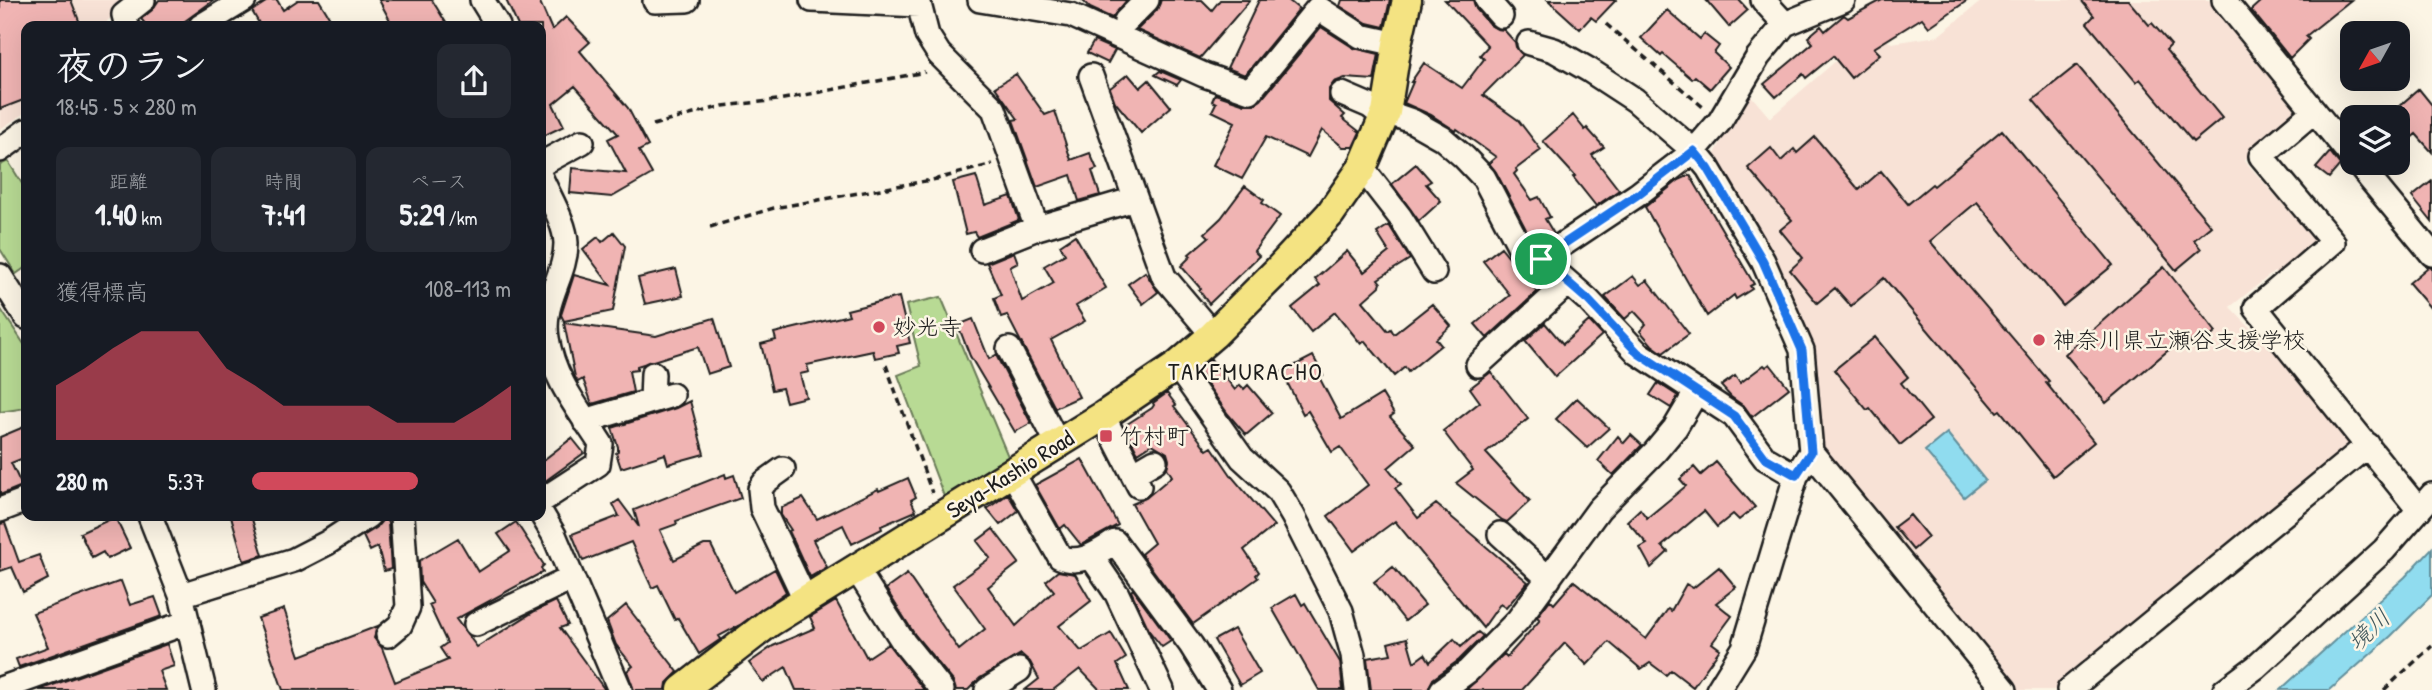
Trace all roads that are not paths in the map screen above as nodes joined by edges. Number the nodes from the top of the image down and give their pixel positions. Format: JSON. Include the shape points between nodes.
{"nodes":[{"id":1,"x":143,"y":0,"type":"edge"},
{"id":2,"x":482,"y":0,"type":"edge"},
{"id":3,"x":687,"y":0,"type":"edge"},
{"id":4,"x":812,"y":0,"type":"edge"},
{"id":5,"x":980,"y":0,"type":"edge"},
{"id":6,"x":1147,"y":0,"type":"edge"},
{"id":7,"x":1407,"y":0,"type":"edge"},
{"id":8,"x":1763,"y":0,"type":"edge"},
{"id":9,"x":1843,"y":0,"type":"edge"},
{"id":10,"x":2224,"y":0,"type":"edge"},
{"id":11,"x":655,"y":1,"type":"edge"},
{"id":12,"x":918,"y":2,"type":"edge"},
{"id":13,"x":238,"y":12,"type":"edge"},
{"id":14,"x":126,"y":21,"type":"edge"},
{"id":15,"x":214,"y":21,"type":"edge"},
{"id":16,"x":495,"y":21,"type":"edge"},
{"id":17,"x":1126,"y":21,"type":"dead end"},
{"id":18,"x":1785,"y":24,"type":"junction"},
{"id":19,"x":1529,"y":43,"type":"dead end"},
{"id":20,"x":1396,"y":44,"type":"junction"},
{"id":21,"x":1091,"y":76,"type":"dead end"},
{"id":22,"x":1342,"y":94,"type":"dead end"},
{"id":23,"x":2314,"y":111,"type":"junction"},
{"id":24,"x":1385,"y":115,"type":"junction"},
{"id":25,"x":21,"y":135,"type":"edge"},
{"id":26,"x":582,"y":142,"type":"dead end"},
{"id":27,"x":2340,"y":142,"type":"edge"},
{"id":28,"x":0,"y":150,"type":"edge"},
{"id":29,"x":1694,"y":151,"type":"junction"},
{"id":30,"x":546,"y":161,"type":"edge"},
{"id":31,"x":1362,"y":167,"type":"junction"},
{"id":32,"x":2367,"y":175,"type":"edge"},
{"id":33,"x":546,"y":190,"type":"edge"},
{"id":34,"x":1135,"y":199,"type":"junction"},
{"id":35,"x":1038,"y":228,"type":"junction"},
{"id":36,"x":982,"y":250,"type":"dead end"},
{"id":37,"x":2432,"y":254,"type":"edge"},
{"id":38,"x":1541,"y":259,"type":"junction"},
{"id":39,"x":1434,"y":272,"type":"dead end"},
{"id":40,"x":0,"y":276,"type":"edge"},
{"id":41,"x":1568,"y":283,"type":"junction"},
{"id":42,"x":546,"y":299,"type":"edge"},
{"id":43,"x":21,"y":309,"type":"edge"},
{"id":44,"x":1213,"y":335,"type":"junction"},
{"id":45,"x":1009,"y":349,"type":"dead end"},
{"id":46,"x":1478,"y":365,"type":"dead end"},
{"id":47,"x":1177,"y":366,"type":"junction"},
{"id":48,"x":653,"y":374,"type":"dead end"},
{"id":49,"x":1697,"y":391,"type":"junction"},
{"id":50,"x":1103,"y":416,"type":"junction"},
{"id":51,"x":585,"y":421,"type":"junction"},
{"id":52,"x":1058,"y":444,"type":"junction"},
{"id":53,"x":2368,"y":445,"type":"junction"},
{"id":54,"x":1811,"y":452,"type":"junction"},
{"id":55,"x":1155,"y":461,"type":"dead end"},
{"id":56,"x":783,"y":469,"type":"dead end"},
{"id":57,"x":1012,"y":472,"type":"junction"},
{"id":58,"x":1796,"y":475,"type":"junction"},
{"id":59,"x":546,"y":498,"type":"edge"},
{"id":60,"x":21,"y":501,"type":"edge"},
{"id":61,"x":2426,"y":502,"type":"edge"},
{"id":62,"x":0,"y":510,"type":"edge"},
{"id":63,"x":152,"y":521,"type":"edge"},
{"id":64,"x":360,"y":521,"type":"edge"},
{"id":65,"x":402,"y":521,"type":"edge"},
{"id":66,"x":546,"y":521,"type":"edge"},
{"id":67,"x":1500,"y":534,"type":"dead end"},
{"id":68,"x":1091,"y":556,"type":"junction"},
{"id":69,"x":857,"y":570,"type":"junction"},
{"id":70,"x":572,"y":578,"type":"junction"},
{"id":71,"x":1549,"y":579,"type":"junction"},
{"id":72,"x":181,"y":595,"type":"junction"},
{"id":73,"x":806,"y":601,"type":"junction"},
{"id":74,"x":188,"y":622,"type":"junction"},
{"id":75,"x":476,"y":624,"type":"dead end"},
{"id":76,"x":388,"y":635,"type":"dead end"},
{"id":77,"x":1019,"y":670,"type":"dead end"},
{"id":78,"x":0,"y":689,"type":"edge"},
{"id":79,"x":204,"y":690,"type":"edge"},
{"id":80,"x":620,"y":690,"type":"edge"},
{"id":81,"x":682,"y":690,"type":"edge"},
{"id":82,"x":942,"y":690,"type":"edge"},
{"id":83,"x":987,"y":690,"type":"edge"},
{"id":84,"x":1162,"y":690,"type":"edge"},
{"id":85,"x":1219,"y":690,"type":"edge"},
{"id":86,"x":1357,"y":690,"type":"edge"},
{"id":87,"x":1442,"y":690,"type":"edge"},
{"id":88,"x":1718,"y":690,"type":"edge"},
{"id":89,"x":2005,"y":690,"type":"edge"},
{"id":90,"x":2069,"y":690,"type":"edge"},
{"id":91,"x":2225,"y":690,"type":"edge"}],
"edges":[{"from":1,"to":14,"type":"street","via":[[124,15]]},
{"from":2,"to":16,"type":"street"},
{"from":3,"to":11,"type":"street"},
{"from":4,"to":12,"type":"street"},
{"from":5,"to":20,"type":"street","via":[[1071,15],[1250,91],[1318,8],[1360,36]]},
{"from":6,"to":17,"type":"street"},
{"from":7,"to":20,"type":"main road","name":"Seya-Kashio Road"},
{"from":8,"to":18,"type":"street"},
{"from":9,"to":18,"type":"street"},
{"from":10,"to":23,"type":"street"},
{"from":12,"to":35,"type":"street","via":[[927,35],[939,54],[994,109]]},
{"from":13,"to":15,"type":"street"},
{"from":18,"to":29,"type":"street","via":[[1758,57],[1720,121]]},
{"from":19,"to":29,"type":"street","via":[[1554,50],[1589,69],[1635,100]]},
{"from":20,"to":24,"type":"main road","name":"Seya-Kashio Road"},
{"from":21,"to":34,"type":"street"},
{"from":22,"to":24,"type":"street"},
{"from":23,"to":27,"type":"street"},
{"from":23,"to":53,"type":"street","via":[[2262,156],[2333,242],[2256,307]]},
{"from":24,"to":31,"type":"main road","name":"Seya-Kashio Road"},
{"from":24,"to":38,"type":"street","via":[[1412,121],[1443,138],[1464,157],[1484,178],[1521,249]]},
{"from":25,"to":28,"type":"street"},
{"from":26,"to":30,"type":"street"},
{"from":29,"to":38,"type":"street"},
{"from":29,"to":54,"type":"street","via":[[1763,261],[1802,350]]},
{"from":31,"to":39,"type":"street"},
{"from":31,"to":44,"type":"main road","name":"Seya-Kashio Road","via":[[1330,214]]},
{"from":32,"to":37,"type":"street"},
{"from":33,"to":42,"type":"street","via":[[566,242]]},
{"from":34,"to":35,"type":"street"},
{"from":34,"to":44,"type":"street","via":[[1164,277]]},
{"from":35,"to":36,"type":"street"},
{"from":38,"to":41,"type":"street"},
{"from":40,"to":43,"type":"street"},
{"from":41,"to":46,"type":"street"},
{"from":41,"to":49,"type":"street","via":[[1638,353]]},
{"from":42,"to":51,"type":"street","via":[[547,339],[556,371]]},
{"from":44,"to":47,"type":"main road","name":"Seya-Kashio Road"},
{"from":45,"to":52,"type":"street"},
{"from":47,"to":50,"type":"main road","name":"Seya-Kashio Road"},
{"from":47,"to":86,"type":"street","via":[[1242,458],[1278,491],[1293,516],[1342,611]]},
{"from":48,"to":51,"type":"street","via":[[662,398]]},
{"from":49,"to":58,"type":"street","via":[[1742,424],[1765,458]]},
{"from":49,"to":71,"type":"street","via":[[1675,428],[1599,509]]},
{"from":50,"to":52,"type":"main road","name":"Seya-Kashio Road"},
{"from":50,"to":55,"type":"street","via":[[1136,480]]},
{"from":51,"to":59,"type":"street","via":[[601,444],[598,464]]},
{"from":52,"to":57,"type":"main road","name":"Seya-Kashio Road"},
{"from":53,"to":61,"type":"street"},
{"from":53,"to":90,"type":"street"},
{"from":54,"to":58,"type":"street"},
{"from":54,"to":89,"type":"street"},
{"from":56,"to":73,"type":"street","via":[[760,489],[762,508]]},
{"from":57,"to":68,"type":"street","via":[[1060,557],[1069,561]]},
{"from":57,"to":69,"type":"main road","name":"Seya-Kashio Road"},
{"from":58,"to":88,"type":"street","via":[[1744,648]]},
{"from":60,"to":62,"type":"street"},
{"from":61,"to":91,"type":"street","via":[[2384,550]]},
{"from":63,"to":72,"type":"street"},
{"from":64,"to":72,"type":"street","via":[[294,561]]},
{"from":65,"to":76,"type":"street","via":[[408,607],[400,625]]},
{"from":66,"to":70,"type":"street"},
{"from":67,"to":71,"type":"street"},
{"from":68,"to":84,"type":"street","via":[[1116,594]]},
{"from":68,"to":85,"type":"street","via":[[1115,542]]},
{"from":69,"to":73,"type":"main road","name":"Seya-Kashio Road"},
{"from":69,"to":82,"type":"street","via":[[904,643]]},
{"from":70,"to":75,"type":"street"},
{"from":70,"to":80,"type":"street"},
{"from":71,"to":87,"type":"street","via":[[1518,620],[1468,671]]},
{"from":72,"to":74,"type":"street"},
{"from":73,"to":81,"type":"main road","name":"Seya-Kashio Road","via":[[770,622]]},
{"from":74,"to":78,"type":"street"},
{"from":74,"to":79,"type":"street"},
{"from":77,"to":83,"type":"street"}]}
